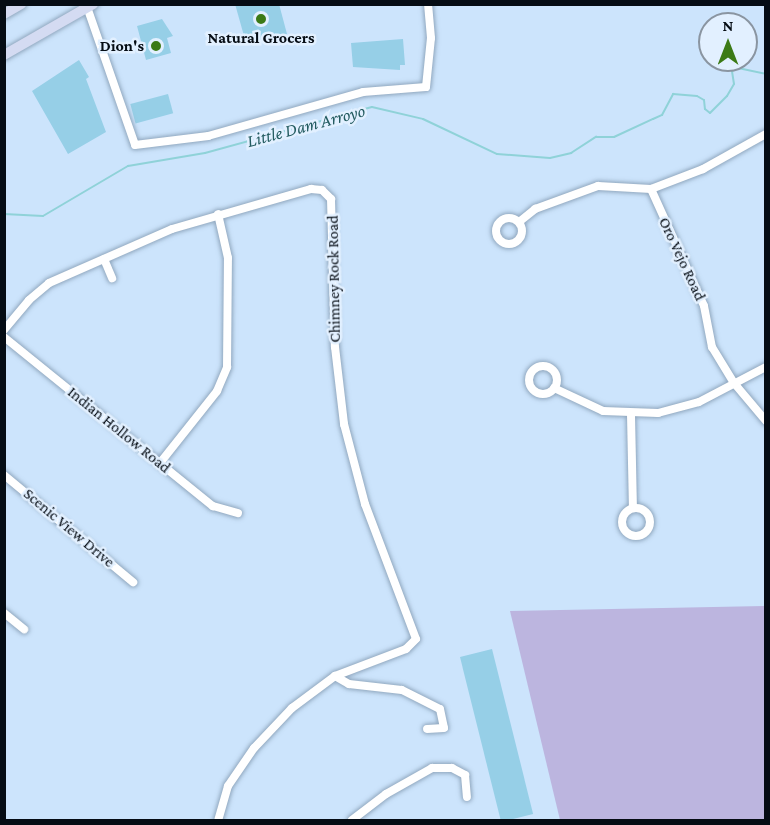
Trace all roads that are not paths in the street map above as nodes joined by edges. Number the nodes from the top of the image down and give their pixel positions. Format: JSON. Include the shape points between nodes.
{"nodes":[{"id":1,"x":21,"y":4,"type":"edge"},
{"id":2,"x":428,"y":4,"type":"edge"},
{"id":3,"x":89,"y":5,"type":"edge"},
{"id":4,"x":4,"y":14,"type":"edge"},
{"id":5,"x":4,"y":56,"type":"edge"},
{"id":6,"x":765,"y":134,"type":"edge"},
{"id":7,"x":651,"y":189,"type":"junction"},
{"id":8,"x":218,"y":214,"type":"junction"},
{"id":9,"x":519,"y":222,"type":"dead end"},
{"id":10,"x":104,"y":259,"type":"junction"},
{"id":11,"x":112,"y":278,"type":"dead end"},
{"id":12,"x":4,"y":330,"type":"edge"},
{"id":13,"x":4,"y":337,"type":"edge"},
{"id":14,"x":765,"y":367,"type":"edge"},
{"id":15,"x":734,"y":383,"type":"junction"},
{"id":16,"x":554,"y":388,"type":"dead end"},
{"id":17,"x":631,"y":415,"type":"junction"},
{"id":18,"x":765,"y":421,"type":"edge"},
{"id":19,"x":160,"y":463,"type":"junction"},
{"id":20,"x":4,"y":475,"type":"edge"},
{"id":21,"x":633,"y":508,"type":"dead end"},
{"id":22,"x":237,"y":513,"type":"dead end"},
{"id":23,"x":133,"y":582,"type":"dead end"},
{"id":24,"x":4,"y":613,"type":"edge"},
{"id":25,"x":24,"y":629,"type":"dead end"},
{"id":26,"x":335,"y":676,"type":"junction"},
{"id":27,"x":428,"y":729,"type":"dead end"},
{"id":28,"x":467,"y":797,"type":"dead end"},
{"id":29,"x":218,"y":820,"type":"edge"},
{"id":30,"x":352,"y":820,"type":"edge"}],
"edges":[{"from":1,"to":4,"type":"main road"},
{"from":2,"to":3,"type":"street","via":[[431,38],[426,87],[363,92],[208,136],[135,145]]},
{"from":3,"to":5,"type":"main road"},
{"from":6,"to":7,"type":"street","via":[[703,169]]},
{"from":7,"to":9,"type":"street","via":[[598,186],[535,209]]},
{"from":7,"to":15,"type":"street","name":"Oro Vejo Road","via":[[704,306],[712,347]]},
{"from":8,"to":10,"type":"street","name":"Chimney Rock Road","via":[[181,225]]},
{"from":8,"to":19,"type":"street","via":[[228,258],[227,367],[214,396]]},
{"from":8,"to":26,"type":"street","name":"Chimney Rock Road","via":[[311,189],[322,190],[331,199],[335,347],[344,424],[362,495],[414,628],[415,642],[402,651]]},
{"from":10,"to":11,"type":"street"},
{"from":10,"to":12,"type":"street","name":"Chimney Rock Road","via":[[44,287]]},
{"from":13,"to":19,"type":"street","name":"Indian Hollow Road"},
{"from":14,"to":15,"type":"street"},
{"from":15,"to":17,"type":"street","via":[[683,408]]},
{"from":15,"to":18,"type":"street","name":"Oro Vejo Road"},
{"from":16,"to":17,"type":"street","via":[[588,406]]},
{"from":17,"to":21,"type":"street"},
{"from":19,"to":22,"type":"street","name":"Indian Hollow Road","via":[[217,509]]},
{"from":20,"to":23,"type":"street","name":"Scenic View Drive"},
{"from":24,"to":25,"type":"street"},
{"from":26,"to":27,"type":"street","via":[[349,684],[402,690],[440,709],[444,728]]},
{"from":26,"to":29,"type":"street","via":[[291,708],[254,748],[228,786]]},
{"from":28,"to":30,"type":"street","via":[[465,775],[452,768],[432,768],[386,794]]}]}
